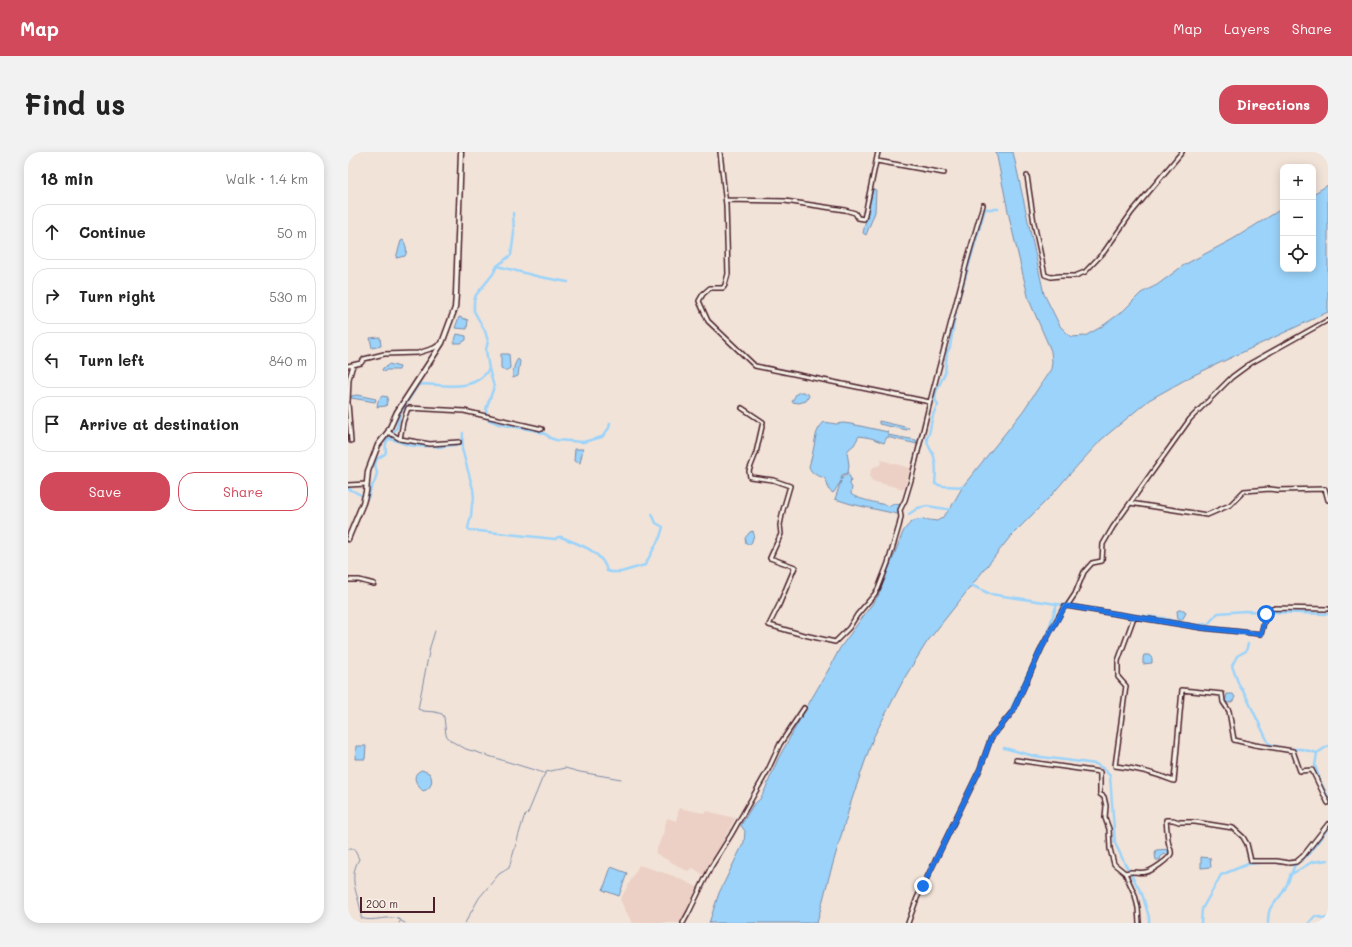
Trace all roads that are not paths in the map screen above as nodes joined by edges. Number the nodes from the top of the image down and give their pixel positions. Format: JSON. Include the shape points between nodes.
{"nodes":[{"id":1,"x":461,"y":152,"type":"edge"},
{"id":2,"x":720,"y":152,"type":"edge"},
{"id":3,"x":878,"y":152,"type":"edge"},
{"id":4,"x":1182,"y":152,"type":"edge"},
{"id":5,"x":877,"y":160,"type":"junction"},
{"id":6,"x":944,"y":173,"type":"dead end"},
{"id":7,"x":1027,"y":176,"type":"dead end"},
{"id":8,"x":726,"y":200,"type":"junction"},
{"id":9,"x":983,"y":205,"type":"dead end"},
{"id":10,"x":1328,"y":320,"type":"edge"},
{"id":11,"x":442,"y":343,"type":"junction"},
{"id":12,"x":353,"y":365,"type":"junction"},
{"id":13,"x":348,"y":366,"type":"edge"},
{"id":14,"x":348,"y":402,"type":"edge"},
{"id":15,"x":930,"y":402,"type":"junction"},
{"id":16,"x":742,"y":408,"type":"dead end"},
{"id":17,"x":542,"y":428,"type":"dead end"},
{"id":18,"x":388,"y":432,"type":"junction"},
{"id":19,"x":400,"y":439,"type":"junction"},
{"id":20,"x":351,"y":442,"type":"dead end"},
{"id":21,"x":459,"y":442,"type":"dead end"},
{"id":22,"x":367,"y":484,"type":"junction"},
{"id":23,"x":348,"y":485,"type":"edge"},
{"id":24,"x":1328,"y":500,"type":"edge"},
{"id":25,"x":1130,"y":503,"type":"junction"},
{"id":26,"x":348,"y":539,"type":"edge"},
{"id":27,"x":348,"y":580,"type":"edge"},
{"id":28,"x":374,"y":584,"type":"dead end"},
{"id":29,"x":1067,"y":606,"type":"junction"},
{"id":30,"x":1328,"y":609,"type":"edge"},
{"id":31,"x":1134,"y":617,"type":"junction"},
{"id":32,"x":804,"y":708,"type":"dead end"},
{"id":33,"x":1016,"y":760,"type":"dead end"},
{"id":34,"x":1328,"y":803,"type":"edge"},
{"id":35,"x":1328,"y":824,"type":"edge"},
{"id":36,"x":1125,"y":873,"type":"junction"},
{"id":37,"x":682,"y":923,"type":"edge"},
{"id":38,"x":908,"y":923,"type":"edge"},
{"id":39,"x":1140,"y":923,"type":"edge"}],
"edges":[{"from":1,"to":11,"type":"street","via":[[455,308]]},
{"from":2,"to":8,"type":"street"},
{"from":3,"to":5,"type":"street"},
{"from":4,"to":7,"type":"street","via":[[1132,212],[1104,252],[1085,272],[1076,276],[1051,277],[1045,274]]},
{"from":5,"to":6,"type":"street"},
{"from":5,"to":8,"type":"street","via":[[864,219],[845,210],[785,201]]},
{"from":8,"to":15,"type":"street","via":[[728,274],[723,288],[710,288],[699,301],[708,321],[755,366]]},
{"from":9,"to":15,"type":"street"},
{"from":10,"to":25,"type":"street","via":[[1251,363],[1232,377],[1190,419]]},
{"from":11,"to":12,"type":"street","via":[[418,353],[384,354]]},
{"from":11,"to":18,"type":"street","via":[[397,412]]},
{"from":12,"to":13,"type":"street"},
{"from":12,"to":14,"type":"street"},
{"from":14,"to":20,"type":"street"},
{"from":15,"to":16,"type":"street","via":[[911,480],[900,510],[899,526],[883,576],[874,595],[835,642],[769,625],[795,567],[770,558],[782,534],[780,525],[790,486],[773,480],[750,477],[749,471],[763,422]]},
{"from":17,"to":19,"type":"street","via":[[464,411],[408,408],[402,422]]},
{"from":18,"to":19,"type":"street"},
{"from":18,"to":22,"type":"street","via":[[378,445],[368,471]]},
{"from":19,"to":21,"type":"street","via":[[430,444]]},
{"from":22,"to":23,"type":"street"},
{"from":22,"to":26,"type":"street","via":[[363,504]]},
{"from":24,"to":25,"type":"street","via":[[1325,489],[1244,491],[1230,505],[1207,515]]},
{"from":25,"to":29,"type":"street","via":[[1103,544],[1102,561],[1092,563],[1084,572]]},
{"from":27,"to":28,"type":"street"},
{"from":29,"to":31,"type":"street"},
{"from":29,"to":38,"type":"street","via":[[1046,640],[1013,711],[991,738],[980,769],[917,898]]},
{"from":30,"to":31,"type":"street","via":[[1272,608],[1266,614],[1261,634]]},
{"from":31,"to":34,"type":"street","via":[[1118,661],[1118,677],[1126,686],[1115,766],[1135,768],[1174,781],[1182,690],[1222,694],[1223,702],[1229,711],[1234,740],[1293,751],[1300,771],[1312,770]]},
{"from":32,"to":37,"type":"street","via":[[780,744]]},
{"from":33,"to":36,"type":"street","via":[[1100,772],[1100,794],[1104,797],[1106,806],[1105,818],[1109,829],[1110,849],[1114,864]]},
{"from":35,"to":36,"type":"street","via":[[1303,856],[1296,862],[1289,863],[1251,862],[1247,844],[1233,828],[1166,820],[1171,854],[1154,869]]},
{"from":36,"to":39,"type":"street","via":[[1135,895]]}]}
